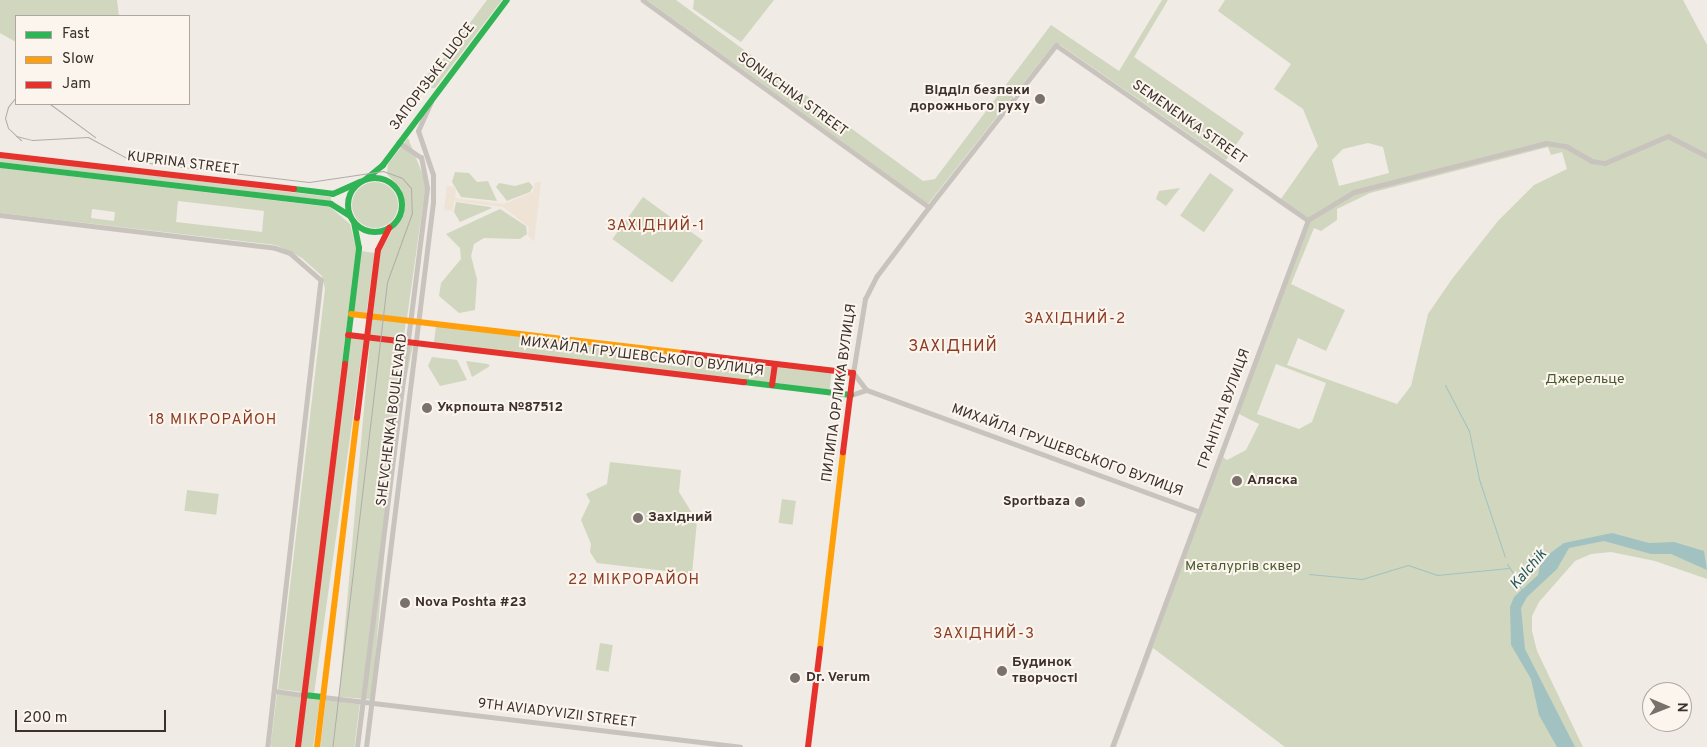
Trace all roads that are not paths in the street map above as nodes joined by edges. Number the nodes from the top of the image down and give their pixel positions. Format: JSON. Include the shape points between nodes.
{"nodes":[{"id":1,"x":507,"y":0,"type":"edge"},
{"id":2,"x":642,"y":0,"type":"edge"},
{"id":3,"x":1056,"y":45,"type":"joint"},
{"id":4,"x":431,"y":101,"type":"junction"},
{"id":5,"x":399,"y":143,"type":"junction"},
{"id":6,"x":0,"y":155,"type":"edge"},
{"id":7,"x":1707,"y":156,"type":"edge"},
{"id":8,"x":0,"y":164,"type":"edge"},
{"id":9,"x":383,"y":165,"type":"junction"},
{"id":10,"x":366,"y":179,"type":"junction"},
{"id":11,"x":360,"y":182,"type":"junction"},
{"id":12,"x":389,"y":182,"type":"junction"},
{"id":13,"x":929,"y":207,"type":"junction"},
{"id":14,"x":0,"y":215,"type":"edge"},
{"id":15,"x":350,"y":216,"type":"junction"},
{"id":16,"x":1308,"y":220,"type":"junction"},
{"id":17,"x":354,"y":223,"type":"junction"},
{"id":18,"x":389,"y":228,"type":"junction"},
{"id":19,"x":351,"y":314,"type":"junction"},
{"id":20,"x":370,"y":316,"type":"junction"},
{"id":21,"x":409,"y":320,"type":"junction"},
{"id":22,"x":418,"y":322,"type":"junction"},
{"id":23,"x":348,"y":335,"type":"junction"},
{"id":24,"x":367,"y":337,"type":"junction"},
{"id":25,"x":406,"y":342,"type":"junction"},
{"id":26,"x":415,"y":343,"type":"junction"},
{"id":27,"x":774,"y":364,"type":"junction"},
{"id":28,"x":853,"y":373,"type":"junction"},
{"id":29,"x":772,"y":385,"type":"junction"},
{"id":30,"x":866,"y":390,"type":"junction"},
{"id":31,"x":851,"y":395,"type":"junction"},
{"id":32,"x":1199,"y":512,"type":"junction"},
{"id":33,"x":374,"y":607,"type":"junction"},
{"id":34,"x":383,"y":608,"type":"junction"},
{"id":35,"x":275,"y":691,"type":"junction"},
{"id":36,"x":304,"y":695,"type":"junction"},
{"id":37,"x":323,"y":697,"type":"junction"},
{"id":38,"x":362,"y":702,"type":"junction"},
{"id":39,"x":372,"y":703,"type":"junction"},
{"id":40,"x":268,"y":747,"type":"edge"},
{"id":41,"x":298,"y":747,"type":"edge"},
{"id":42,"x":317,"y":747,"type":"edge"},
{"id":43,"x":357,"y":747,"type":"edge"},
{"id":44,"x":366,"y":747,"type":"edge"},
{"id":45,"x":740,"y":747,"type":"edge"},
{"id":46,"x":808,"y":747,"type":"edge"},
{"id":47,"x":1112,"y":747,"type":"edge"}],
"edges":[{"from":1,"to":4,"type":"main road","name":"ЗАПОРІЗЬКЕ ШОСЕ"},
{"from":2,"to":13,"type":"street","name":"SONIACHNA STREET"},
{"from":3,"to":13,"type":"street","name":"ПИЛИПА ОРЛИКА ВУЛИЦЯ"},
{"from":3,"to":16,"type":"street","name":"SEMENENKA STREET"},
{"from":4,"to":5,"type":"main road","name":"ЗАПОРІЗЬКЕ ШОСЕ"},
{"from":4,"to":22,"type":"street","name":"SHEVCHENKA BOULEVARD","via":[[430,111],[418,131],[434,186]]},
{"from":5,"to":9,"type":"main road","name":"ЗАПОРІЗЬКЕ ШОСЕ"},
{"from":5,"to":21,"type":"street","name":"SHEVCHENKA BOULEVARD","via":[[418,153],[426,179]]},
{"from":6,"to":11,"type":"main road","name":"KUPRINA STREET","via":[[333,194]]},
{"from":7,"to":16,"type":"street","via":[[1668,136],[1605,163],[1592,161],[1566,146],[1546,143],[1354,192]]},
{"from":8,"to":15,"type":"main road","name":"KUPRINA STREET","via":[[331,204]]},
{"from":9,"to":10,"type":"main road","name":"ЗАПОРІЗЬКЕ ШОСЕ"},
{"from":9,"to":12,"type":"main road"},
{"from":10,"to":11,"type":"main road"},
{"from":10,"to":12,"type":"main road"},
{"from":11,"to":15,"type":"main road","via":[[349,197]]},
{"from":12,"to":18,"type":"main road","via":[[398,191],[402,205],[398,218]]},
{"from":13,"to":28,"type":"street","name":"ПИЛИПА ОРЛИКА ВУЛИЦЯ","via":[[867,294]]},
{"from":14,"to":35,"type":"street","via":[[275,248],[290,253],[321,280]]},
{"from":15,"to":17,"type":"main road"},
{"from":16,"to":32,"type":"street","name":"ГРАНІТНА ВУЛИЦЯ"},
{"from":17,"to":18,"type":"main road","via":[[372,232]]},
{"from":17,"to":19,"type":"main road","via":[[359,244]]},
{"from":18,"to":20,"type":"main road","via":[[378,250]]},
{"from":19,"to":20,"type":"main road"},
{"from":19,"to":23,"type":"main road"},
{"from":20,"to":21,"type":"main road"},
{"from":20,"to":24,"type":"main road"},
{"from":21,"to":22,"type":"main road","name":"МИХАЙЛА ГРУШЕВСЬКОГО ВУЛИЦЯ"},
{"from":21,"to":25,"type":"street","name":"SHEVCHENKA BOULEVARD"},
{"from":22,"to":26,"type":"street","name":"SHEVCHENKA BOULEVARD"},
{"from":22,"to":27,"type":"main road","name":"МИХАЙЛА ГРУШЕВСЬКОГО ВУЛИЦЯ"},
{"from":23,"to":24,"type":"main road"},
{"from":23,"to":36,"type":"main road"},
{"from":24,"to":25,"type":"main road"},
{"from":24,"to":37,"type":"main road"},
{"from":25,"to":26,"type":"main road","name":"МИХАЙЛА ГРУШЕВСЬКОГО ВУЛИЦЯ"},
{"from":25,"to":33,"type":"street","name":"SHEVCHENKA BOULEVARD"},
{"from":26,"to":29,"type":"main road","name":"МИХАЙЛА ГРУШЕВСЬКОГО ВУЛИЦЯ"},
{"from":26,"to":34,"type":"street","name":"SHEVCHENKA BOULEVARD"},
{"from":27,"to":28,"type":"main road","name":"МИХАЙЛА ГРУШЕВСЬКОГО ВУЛИЦЯ"},
{"from":27,"to":29,"type":"main road"},
{"from":28,"to":30,"type":"street"},
{"from":28,"to":31,"type":"main road","name":"ПИЛИПА ОРЛИКА ВУЛИЦЯ"},
{"from":29,"to":31,"type":"main road","name":"МИХАЙЛА ГРУШЕВСЬКОГО ВУЛИЦЯ"},
{"from":30,"to":31,"type":"street","name":"МИХАЙЛА ГРУШЕВСЬКОГО ВУЛИЦЯ"},
{"from":30,"to":32,"type":"street","name":"МИХАЙЛА ГРУШЕВСЬКОГО ВУЛИЦЯ"},
{"from":31,"to":46,"type":"main road","name":"ПИЛИПА ОРЛИКА ВУЛИЦЯ"},
{"from":32,"to":47,"type":"street","name":"ГРАНІТНА ВУЛИЦЯ"},
{"from":33,"to":34,"type":"street"},
{"from":33,"to":38,"type":"street","name":"SHEVCHENKA BOULEVARD"},
{"from":34,"to":39,"type":"street","name":"SHEVCHENKA BOULEVARD"},
{"from":35,"to":36,"type":"street"},
{"from":35,"to":40,"type":"street"},
{"from":36,"to":37,"type":"main road"},
{"from":36,"to":41,"type":"main road"},
{"from":37,"to":38,"type":"street","name":"9TH AVIADYVIZII STREET"},
{"from":37,"to":42,"type":"main road"},
{"from":38,"to":39,"type":"street","name":"9TH AVIADYVIZII STREET"},
{"from":38,"to":43,"type":"street","name":"SHEVCHENKA BOULEVARD"},
{"from":39,"to":44,"type":"street","name":"SHEVCHENKA BOULEVARD"},
{"from":39,"to":45,"type":"street","name":"9TH AVIADYVIZII STREET"}]}
